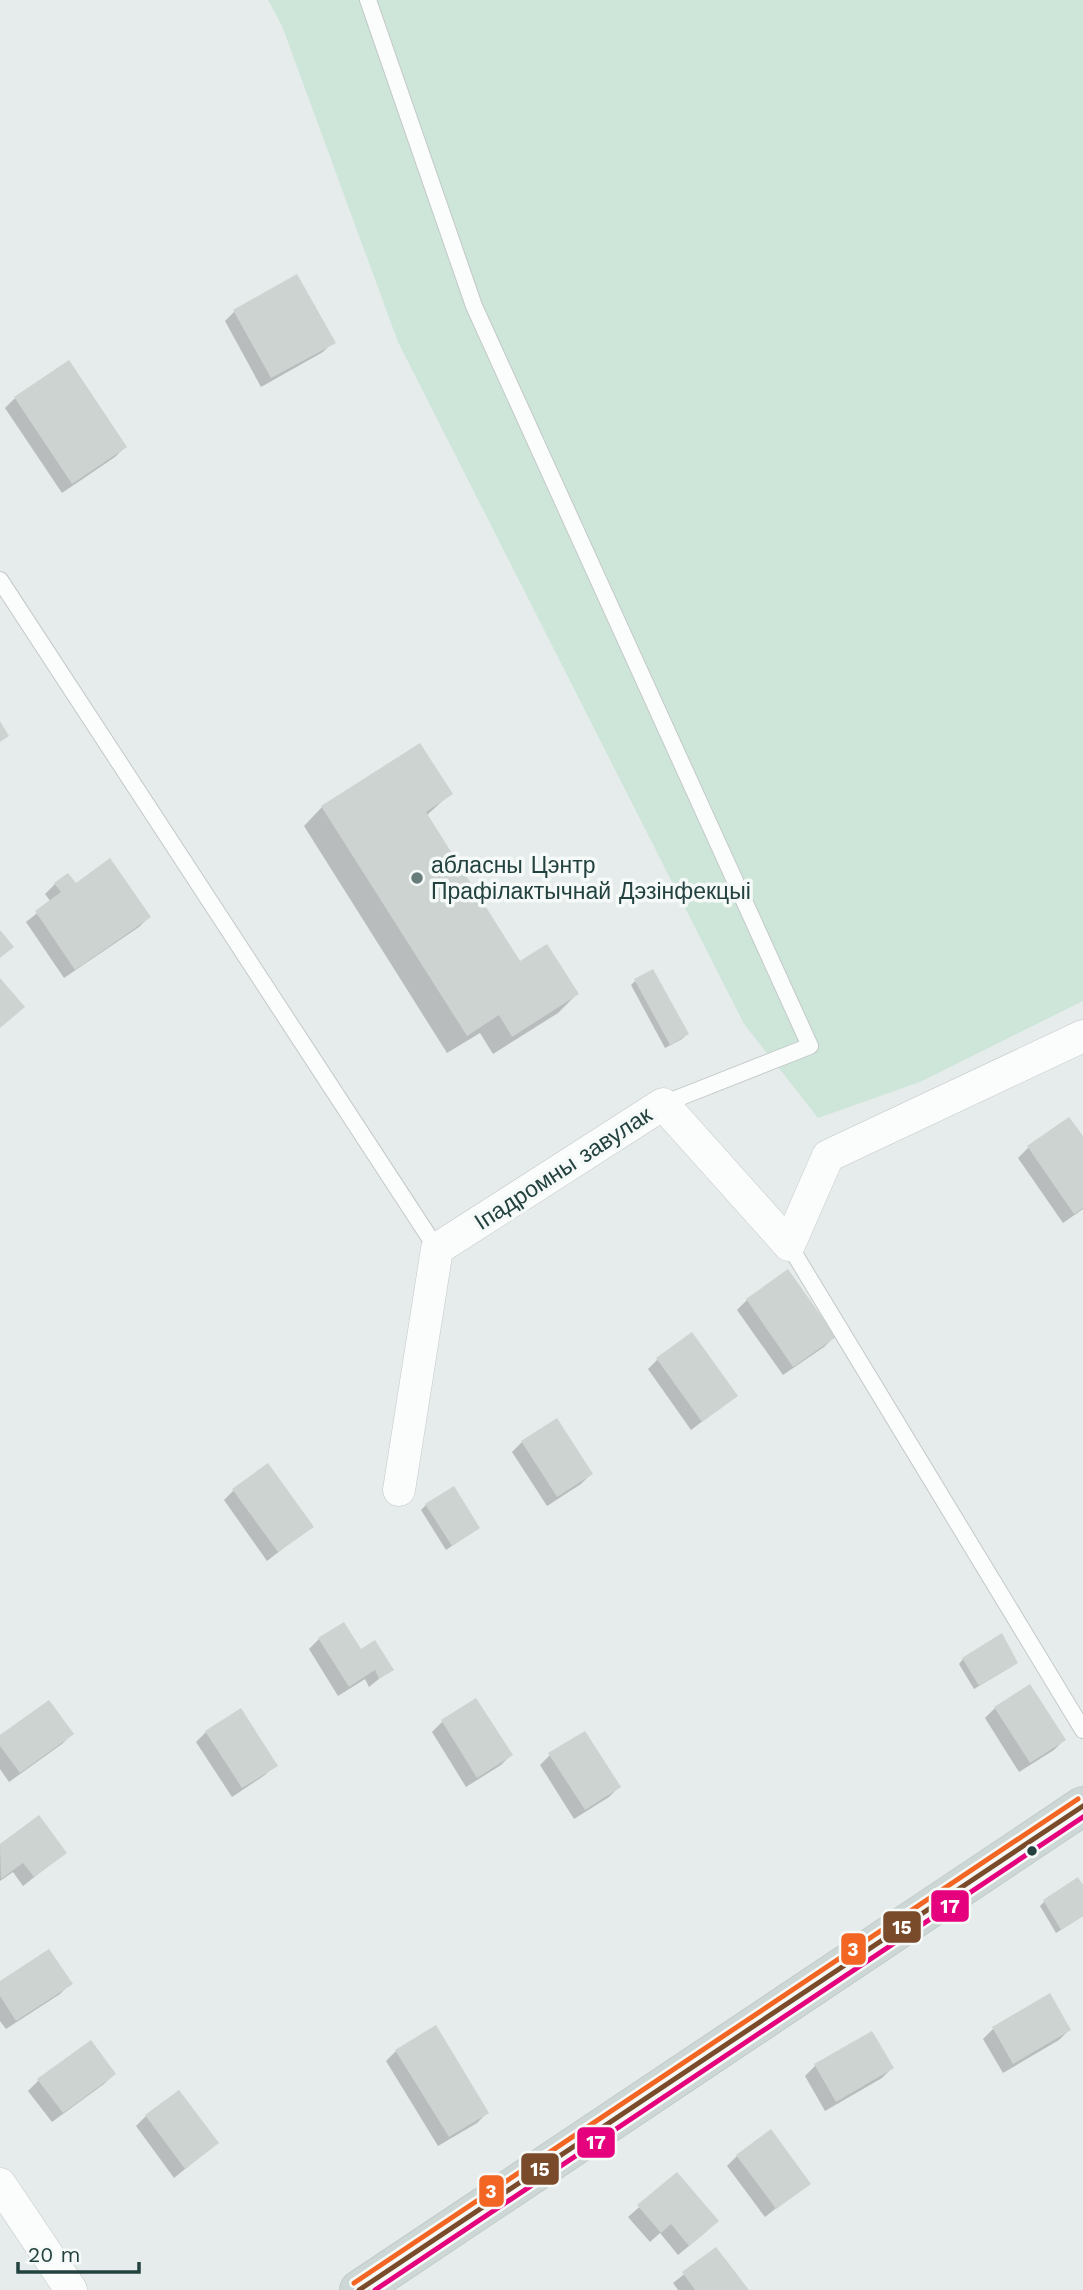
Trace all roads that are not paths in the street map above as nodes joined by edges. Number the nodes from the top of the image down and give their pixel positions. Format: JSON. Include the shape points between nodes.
{"nodes":[{"id":1,"x":369,"y":0,"type":"edge"},
{"id":2,"x":0,"y":580,"type":"edge"},
{"id":3,"x":1083,"y":1036,"type":"edge"},
{"id":4,"x":663,"y":1104,"type":"junction"},
{"id":5,"x":789,"y":1245,"type":"junction"},
{"id":6,"x":437,"y":1249,"type":"junction"},
{"id":7,"x":398,"y":1489,"type":"dead end"},
{"id":8,"x":1083,"y":1730,"type":"edge"},
{"id":9,"x":1083,"y":1806,"type":"edge"},
{"id":10,"x":0,"y":2184,"type":"edge"},
{"id":11,"x":71,"y":2290,"type":"edge"},
{"id":12,"x":359,"y":2290,"type":"edge"}],
"edges":[{"from":1,"to":4,"type":"lane","via":[[474,306],[810,1046]]},
{"from":2,"to":6,"type":"lane"},
{"from":3,"to":5,"type":"street","via":[[828,1156]]},
{"from":4,"to":5,"type":"street","name":"Іпадромны завулак"},
{"from":4,"to":6,"type":"street","name":"Іпадромны завулак"},
{"from":5,"to":8,"type":"lane"},
{"from":6,"to":7,"type":"street"},
{"from":9,"to":12,"type":"main road"},
{"from":10,"to":11,"type":"street"}]}
